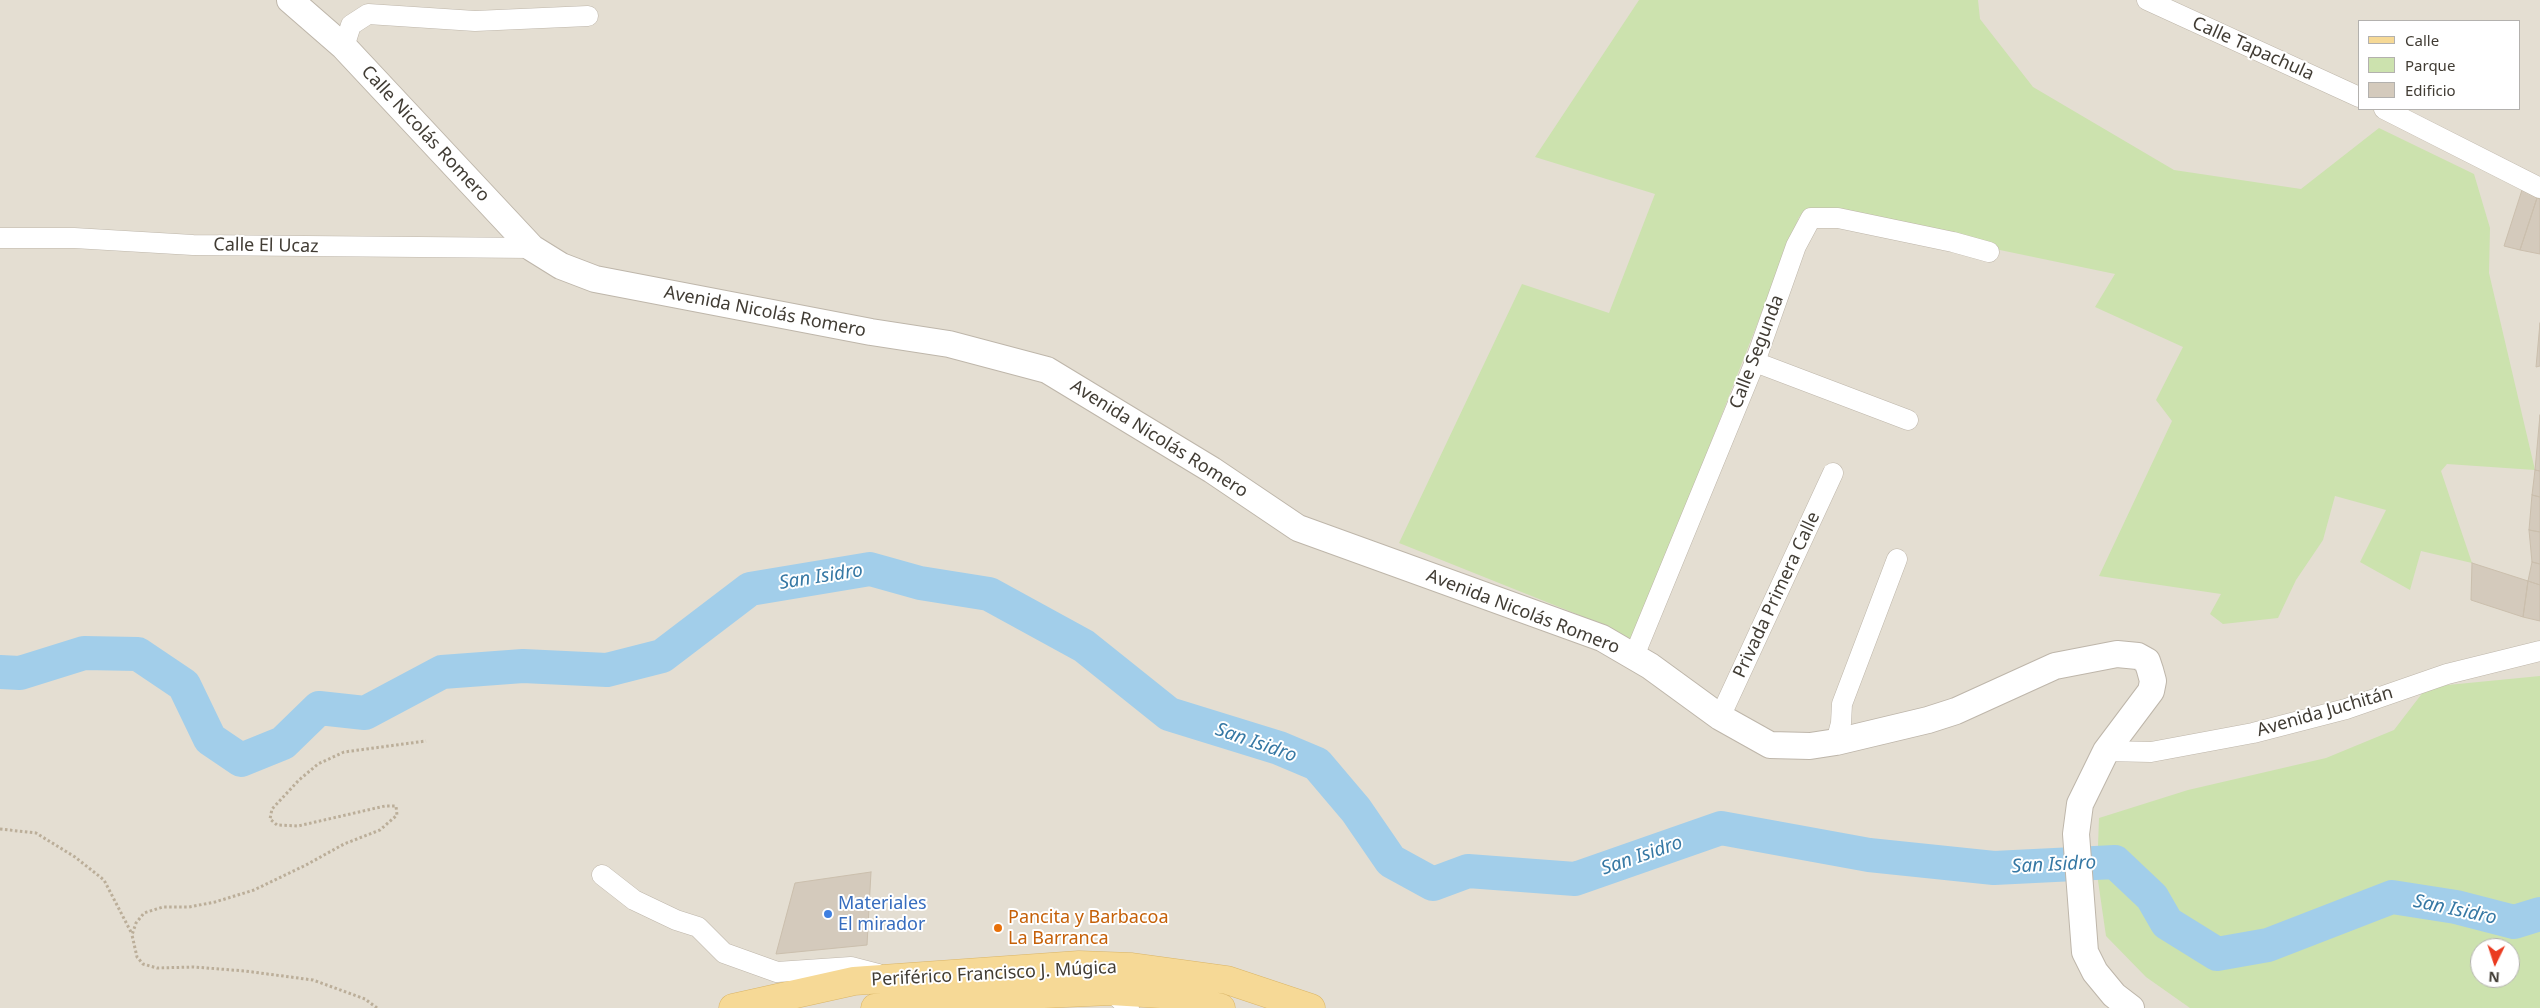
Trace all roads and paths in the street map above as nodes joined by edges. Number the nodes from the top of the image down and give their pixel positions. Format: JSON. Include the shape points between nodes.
{"nodes":[{"id":1,"x":290,"y":0,"type":"edge"},
{"id":2,"x":2147,"y":0,"type":"edge"},
{"id":3,"x":588,"y":16,"type":"dead end"},
{"id":4,"x":344,"y":47,"type":"junction"},
{"id":5,"x":2358,"y":96,"type":"edge"},
{"id":6,"x":2386,"y":110,"type":"edge"},
{"id":7,"x":2540,"y":188,"type":"edge"},
{"id":8,"x":0,"y":238,"type":"edge"},
{"id":9,"x":532,"y":248,"type":"junction"},
{"id":10,"x":1989,"y":252,"type":"dead end"},
{"id":11,"x":561,"y":266,"type":"joint"},
{"id":12,"x":1755,"y":362,"type":"junction"},
{"id":13,"x":1908,"y":420,"type":"dead end"},
{"id":14,"x":1833,"y":473,"type":"dead end"},
{"id":15,"x":1898,"y":559,"type":"dead end"},
{"id":16,"x":2540,"y":651,"type":"edge"},
{"id":17,"x":1634,"y":656,"type":"junction"},
{"id":18,"x":1720,"y":717,"type":"junction"},
{"id":19,"x":426,"y":741,"type":"dead end"},
{"id":20,"x":1836,"y":742,"type":"junction"},
{"id":21,"x":2106,"y":752,"type":"junction"},
{"id":22,"x":0,"y":829,"type":"edge"},
{"id":23,"x":602,"y":875,"type":"dead end"},
{"id":24,"x":132,"y":935,"type":"junction"},
{"id":25,"x":894,"y":978,"type":"junction"},
{"id":26,"x":1120,"y":999,"type":"edge"},
{"id":27,"x":377,"y":1008,"type":"edge"},
{"id":28,"x":734,"y":1008,"type":"edge"},
{"id":29,"x":875,"y":1008,"type":"edge"},
{"id":30,"x":1220,"y":1008,"type":"edge"},
{"id":31,"x":1311,"y":1008,"type":"edge"},
{"id":32,"x":2131,"y":1008,"type":"edge"}],
"edges":[{"from":1,"to":4,"type":"street","name":"Calle Nicolás Romero"},
{"from":2,"to":5,"type":"street","name":"Calle Tapachula"},
{"from":3,"to":4,"type":"street","via":[[475,21],[368,14],[351,25]]},
{"from":4,"to":9,"type":"street","name":"Calle Nicolás Romero"},
{"from":6,"to":7,"type":"street"},
{"from":8,"to":9,"type":"street","name":"Calle El Ucaz","via":[[74,238],[193,246]]},
{"from":9,"to":11,"type":"street","name":"Calle Nicolás Romero"},
{"from":10,"to":12,"type":"street","name":"Calle Segunda","via":[[1838,218],[1811,218],[1796,246]]},
{"from":11,"to":17,"type":"street","name":"Avenida Nicolás Romero","via":[[595,279],[949,344],[1047,370],[1212,470],[1298,528],[1602,638]]},
{"from":12,"to":13,"type":"street"},
{"from":12,"to":17,"type":"street","name":"Calle Segunda"},
{"from":14,"to":18,"type":"street","name":"Privada Primera Calle"},
{"from":15,"to":20,"type":"street","via":[[1842,704]]},
{"from":16,"to":21,"type":"street","name":"Avenida Juchitán","via":[[2447,674],[2346,708],[2253,733],[2151,752]]},
{"from":17,"to":18,"type":"street","name":"Avenida Nicolás Romero"},
{"from":18,"to":20,"type":"street","name":"Avenida Nicolás Romero","via":[[1770,745],[1810,746]]},
{"from":19,"to":24,"type":"path","via":[[344,752],[318,764],[272,809],[270,819],[278,825],[298,826],[396,806],[397,814],[380,830],[344,844],[254,890],[215,902],[163,907],[144,913]]},
{"from":20,"to":21,"type":"street","name":"Avenida Nicolás Romero","via":[[1956,711],[2055,666],[2117,654],[2138,656],[2147,661],[2154,681],[2151,692]]},
{"from":21,"to":32,"type":"street","name":"Avenida Nicolás Romero","via":[[2080,804],[2076,834],[2085,952],[2114,995]]},
{"from":22,"to":24,"type":"path","via":[[36,833],[104,880]]},
{"from":23,"to":25,"type":"street","via":[[634,900],[698,927],[724,953],[768,969],[777,972],[851,967]]},
{"from":24,"to":27,"type":"path","via":[[135,952],[143,964],[157,968],[194,967],[313,980],[365,998]]},
{"from":25,"to":28,"type":"main road","name":"Periférico Francisco J. Múgica","via":[[854,981]]},
{"from":25,"to":31,"type":"main road","name":"Periférico Francisco J. Múgica","via":[[1079,965],[1132,967],[1227,980]]},
{"from":26,"to":29,"type":"main road","name":"Periférico Francisco J. Múgica","via":[[976,997]]},
{"from":26,"to":30,"type":"main road","name":"Periférico Francisco J. Múgica","via":[[1161,994]]}]}
